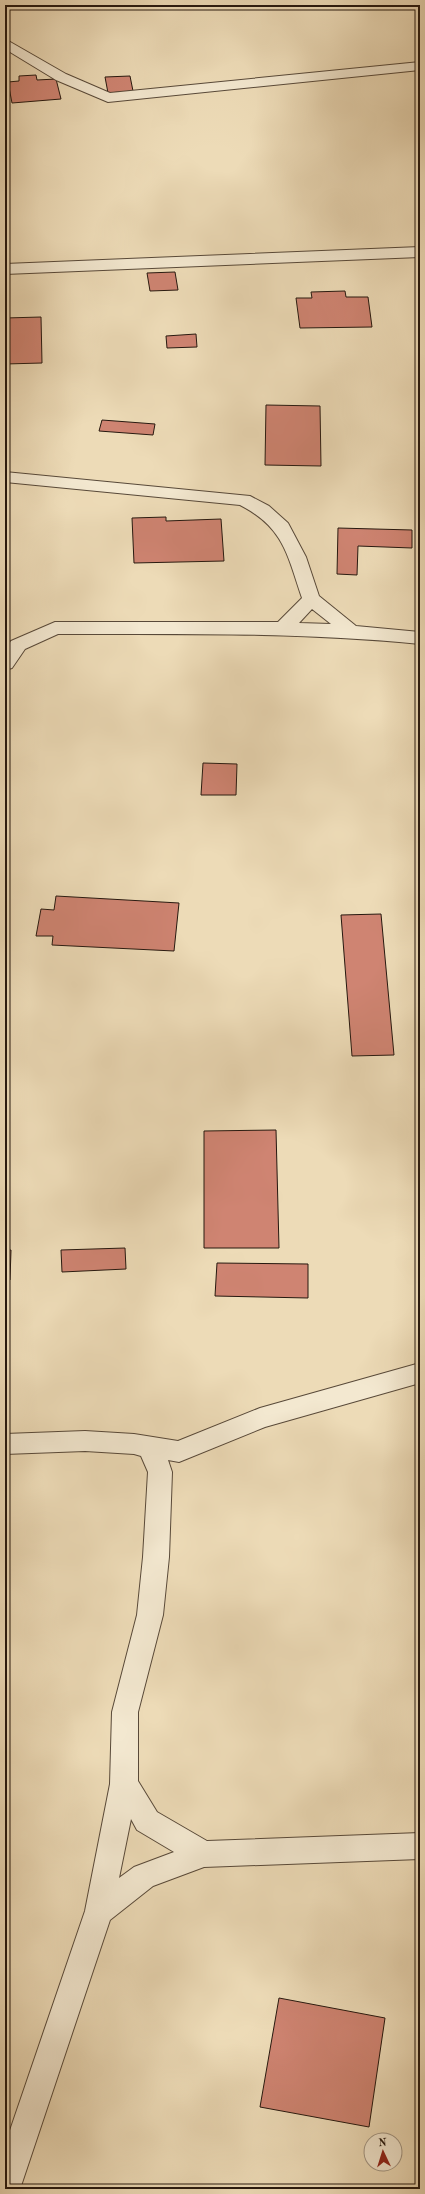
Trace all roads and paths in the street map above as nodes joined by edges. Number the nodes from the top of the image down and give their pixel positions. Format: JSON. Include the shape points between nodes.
{"nodes":[{"id":1,"x":5,"y":43,"type":"edge"},
{"id":2,"x":420,"y":66,"type":"edge"},
{"id":3,"x":420,"y":252,"type":"edge"},
{"id":4,"x":5,"y":269,"type":"edge"},
{"id":5,"x":5,"y":477,"type":"edge"},
{"id":6,"x":312,"y":599,"type":"junction"},
{"id":7,"x":283,"y":628,"type":"junction"},
{"id":8,"x":351,"y":631,"type":"junction"},
{"id":9,"x":420,"y":638,"type":"edge"},
{"id":10,"x":5,"y":664,"type":"edge"},
{"id":11,"x":420,"y":1373,"type":"edge"},
{"id":12,"x":5,"y":1444,"type":"edge"},
{"id":13,"x":150,"y":1446,"type":"junction"},
{"id":14,"x":179,"y":1452,"type":"junction"},
{"id":15,"x":160,"y":1472,"type":"junction"},
{"id":16,"x":124,"y":1784,"type":"junction"},
{"id":17,"x":420,"y":1846,"type":"edge"},
{"id":18,"x":204,"y":1854,"type":"junction"},
{"id":19,"x":99,"y":1911,"type":"junction"},
{"id":20,"x":5,"y":2189,"type":"edge"}],
"edges":[{"from":1,"to":2,"type":"street","via":[[61,77],[108,98]]},
{"from":3,"to":4,"type":"street"},
{"from":5,"to":6,"type":"street","via":[[244,500],[263,510],[282,527],[297,557]]},
{"from":6,"to":7,"type":"street"},
{"from":6,"to":8,"type":"street"},
{"from":7,"to":8,"type":"street"},
{"from":7,"to":10,"type":"street","via":[[55,628],[18,645]]},
{"from":8,"to":9,"type":"street"},
{"from":11,"to":14,"type":"street","via":[[260,1418]]},
{"from":12,"to":13,"type":"street","via":[[85,1441]]},
{"from":13,"to":14,"type":"street"},
{"from":13,"to":15,"type":"street"},
{"from":14,"to":15,"type":"street"},
{"from":15,"to":16,"type":"street","via":[[150,1614],[125,1712]]},
{"from":16,"to":18,"type":"street","via":[[147,1820]]},
{"from":16,"to":19,"type":"street"},
{"from":17,"to":18,"type":"street"},
{"from":18,"to":19,"type":"street","via":[[144,1876]]},
{"from":19,"to":20,"type":"street"}]}
